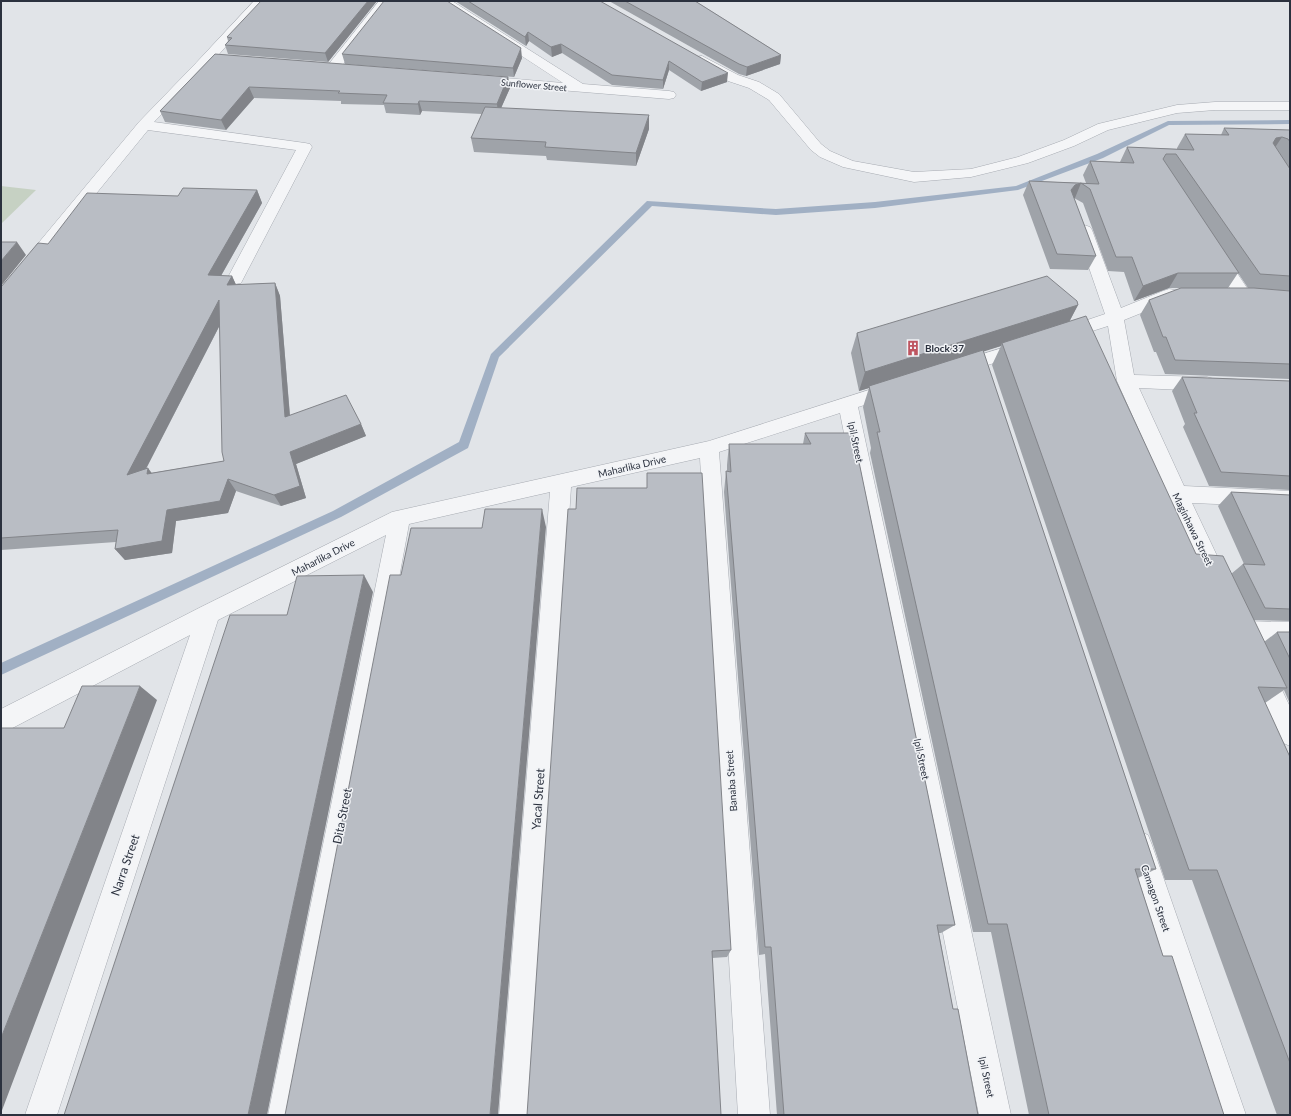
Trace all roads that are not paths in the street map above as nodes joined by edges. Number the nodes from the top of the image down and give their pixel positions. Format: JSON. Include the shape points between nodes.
{"nodes":[{"id":1,"x":260,"y":1,"type":"edge"},
{"id":2,"x":385,"y":1,"type":"edge"},
{"id":3,"x":444,"y":1,"type":"edge"},
{"id":4,"x":694,"y":55,"type":"edge"},
{"id":5,"x":208,"y":58,"type":"junction"},
{"id":6,"x":223,"y":59,"type":"edge"},
{"id":7,"x":317,"y":67,"type":"edge"},
{"id":8,"x":333,"y":68,"type":"junction"},
{"id":9,"x":348,"y":70,"type":"edge"},
{"id":10,"x":466,"y":79,"type":"edge"},
{"id":11,"x":583,"y":89,"type":"junction"},
{"id":12,"x":669,"y":96,"type":"dead end"},
{"id":13,"x":1290,"y":106,"type":"edge"},
{"id":14,"x":144,"y":125,"type":"junction"},
{"id":15,"x":1079,"y":218,"type":"edge"},
{"id":16,"x":1209,"y":244,"type":"edge"},
{"id":17,"x":20,"y":248,"type":"dead end"},
{"id":18,"x":41,"y":249,"type":"junction"},
{"id":19,"x":235,"y":279,"type":"dead end"},
{"id":20,"x":1194,"y":294,"type":"edge"},
{"id":21,"x":1222,"y":295,"type":"edge"},
{"id":22,"x":1,"y":299,"type":"edge"},
{"id":23,"x":1115,"y":317,"type":"junction"},
{"id":24,"x":944,"y":373,"type":"edge"},
{"id":25,"x":1126,"y":381,"type":"junction"},
{"id":26,"x":907,"y":385,"type":"edge"},
{"id":27,"x":1228,"y":385,"type":"edge"},
{"id":28,"x":848,"y":404,"type":"junction"},
{"id":29,"x":709,"y":448,"type":"junction"},
{"id":30,"x":561,"y":482,"type":"junction"},
{"id":31,"x":1177,"y":494,"type":"junction"},
{"id":32,"x":1290,"y":499,"type":"edge"},
{"id":33,"x":400,"y":518,"type":"junction"},
{"id":34,"x":209,"y":614,"type":"junction"},
{"id":35,"x":1235,"y":616,"type":"junction"},
{"id":36,"x":1290,"y":632,"type":"edge"},
{"id":37,"x":1,"y":722,"type":"edge"},
{"id":38,"x":1290,"y":734,"type":"edge"},
{"id":39,"x":1130,"y":822,"type":"edge"},
{"id":40,"x":41,"y":1115,"type":"edge"},
{"id":41,"x":284,"y":1115,"type":"edge"},
{"id":42,"x":515,"y":1115,"type":"edge"},
{"id":43,"x":754,"y":1115,"type":"edge"},
{"id":44,"x":995,"y":1115,"type":"edge"},
{"id":45,"x":1230,"y":1115,"type":"edge"}],
"edges":[{"from":1,"to":5,"type":"street"},
{"from":2,"to":8,"type":"street"},
{"from":3,"to":11,"type":"street"},
{"from":4,"to":13,"type":"street","via":[[733,78],[754,85],[774,97],[816,148],[826,154],[848,164],[914,177],[971,173],[1016,162],[1069,143],[1103,127],[1177,109]]},
{"from":5,"to":6,"type":"street"},
{"from":5,"to":14,"type":"street"},
{"from":7,"to":8,"type":"street"},
{"from":8,"to":9,"type":"street"},
{"from":10,"to":11,"type":"street","name":"Sunflower Street"},
{"from":11,"to":12,"type":"street","name":"Sunflower Street"},
{"from":14,"to":18,"type":"street"},
{"from":14,"to":19,"type":"street","via":[[305,147]]},
{"from":15,"to":23,"type":"street","name":"Maginhawa Street"},
{"from":16,"to":21,"type":"street","via":[[1251,296]]},
{"from":17,"to":18,"type":"street"},
{"from":18,"to":22,"type":"street"},
{"from":20,"to":23,"type":"street","via":[[1169,295]]},
{"from":23,"to":24,"type":"street","via":[[1042,341],[984,373]]},
{"from":23,"to":25,"type":"street","name":"Maginhawa Street"},
{"from":25,"to":27,"type":"street"},
{"from":25,"to":31,"type":"street","name":"Maginhawa Street"},
{"from":26,"to":28,"type":"street","name":"Maharlika Drive"},
{"from":28,"to":29,"type":"street","name":"Maharlika Drive"},
{"from":28,"to":44,"type":"street","name":"Ipil Street"},
{"from":29,"to":30,"type":"street","name":"Maharlika Drive"},
{"from":29,"to":43,"type":"street","name":"Banaba Street"},
{"from":30,"to":33,"type":"street","name":"Maharlika Drive"},
{"from":30,"to":42,"type":"street","name":"Yacal Street"},
{"from":31,"to":32,"type":"street"},
{"from":31,"to":35,"type":"street","name":"Maginhawa Street"},
{"from":33,"to":34,"type":"street","name":"Maharlika Drive"},
{"from":33,"to":41,"type":"street","name":"Dita Street"},
{"from":34,"to":37,"type":"street","name":"Maharlika Drive"},
{"from":34,"to":40,"type":"street","name":"Narra Street"},
{"from":35,"to":36,"type":"street"},
{"from":35,"to":38,"type":"street","name":"Maginhawa Street"},
{"from":39,"to":45,"type":"street","name":"Camagon Street"}]}
